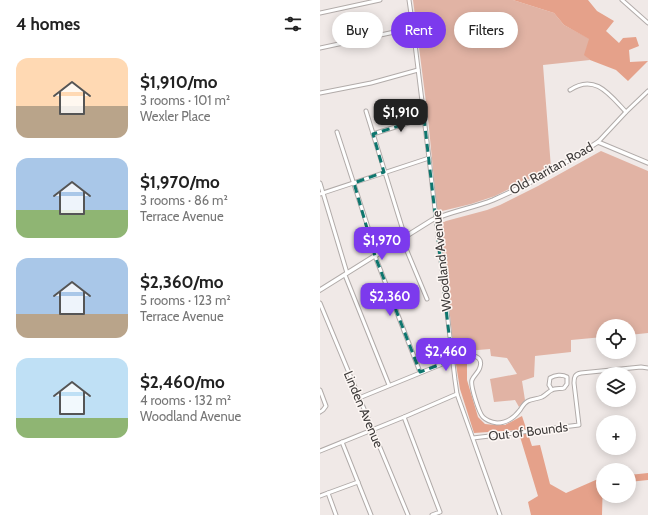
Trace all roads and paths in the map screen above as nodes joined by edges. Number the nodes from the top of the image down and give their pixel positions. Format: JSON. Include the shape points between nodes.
{"nodes":[{"id":1,"x":380,"y":0,"type":"edge"},
{"id":2,"x":409,"y":0,"type":"edge"},
{"id":3,"x":622,"y":0,"type":"edge"},
{"id":4,"x":411,"y":12,"type":"edge"},
{"id":5,"x":320,"y":13,"type":"edge"},
{"id":6,"x":648,"y":22,"type":"edge"},
{"id":7,"x":391,"y":33,"type":"edge"},
{"id":8,"x":320,"y":48,"type":"edge"},
{"id":9,"x":415,"y":48,"type":"edge"},
{"id":10,"x":418,"y":70,"type":"junction"},
{"id":11,"x":570,"y":90,"type":"dead end"},
{"id":12,"x":648,"y":91,"type":"edge"},
{"id":13,"x":320,"y":93,"type":"edge"},
{"id":14,"x":366,"y":111,"type":"dead end"},
{"id":15,"x":626,"y":112,"type":"junction"},
{"id":16,"x":424,"y":118,"type":"junction"},
{"id":17,"x":337,"y":132,"type":"dead end"},
{"id":18,"x":373,"y":134,"type":"junction"},
{"id":19,"x":598,"y":142,"type":"junction"},
{"id":20,"x":429,"y":158,"type":"junction"},
{"id":21,"x":648,"y":163,"type":"edge"},
{"id":22,"x":384,"y":172,"type":"junction"},
{"id":23,"x":320,"y":183,"type":"edge"},
{"id":24,"x":354,"y":183,"type":"junction"},
{"id":25,"x":322,"y":193,"type":"edge"},
{"id":26,"x":436,"y":218,"type":"junction"},
{"id":27,"x":403,"y":238,"type":"junction"},
{"id":28,"x":376,"y":256,"type":"junction"},
{"id":29,"x":346,"y":274,"type":"junction"},
{"id":30,"x":320,"y":290,"type":"edge"},
{"id":31,"x":427,"y":299,"type":"dead end"},
{"id":32,"x":320,"y":303,"type":"edge"},
{"id":33,"x":452,"y":358,"type":"junction"},
{"id":34,"x":648,"y":368,"type":"edge"},
{"id":35,"x":420,"y":372,"type":"junction"},
{"id":36,"x":389,"y":385,"type":"junction"},
{"id":37,"x":320,"y":390,"type":"edge"},
{"id":38,"x":552,"y":390,"type":"junction"},
{"id":39,"x":457,"y":394,"type":"junction"},
{"id":40,"x":359,"y":398,"type":"junction"},
{"id":41,"x":320,"y":412,"type":"edge"},
{"id":42,"x":404,"y":417,"type":"junction"},
{"id":43,"x":373,"y":430,"type":"junction"},
{"id":44,"x":473,"y":438,"type":"junction"},
{"id":45,"x":342,"y":442,"type":"junction"},
{"id":46,"x":320,"y":451,"type":"edge"},
{"id":47,"x":358,"y":482,"type":"junction"},
{"id":48,"x":328,"y":493,"type":"junction"},
{"id":49,"x":320,"y":496,"type":"edge"},
{"id":50,"x":336,"y":515,"type":"edge"},
{"id":51,"x":372,"y":515,"type":"edge"},
{"id":52,"x":408,"y":515,"type":"edge"},
{"id":53,"x":432,"y":515,"type":"edge"},
{"id":54,"x":500,"y":515,"type":"edge"}],
"edges":[{"from":1,"to":5,"type":"street"},
{"from":2,"to":4,"type":"street","name":"Woodland Avenue"},
{"from":3,"to":6,"type":"street"},
{"from":7,"to":8,"type":"street"},
{"from":9,"to":10,"type":"street","name":"Woodland Avenue"},
{"from":10,"to":13,"type":"street"},
{"from":10,"to":16,"type":"street","name":"Woodland Avenue"},
{"from":11,"to":15,"type":"street","via":[[588,84],[598,86]]},
{"from":12,"to":15,"type":"street","name":"Old Raritan Road"},
{"from":14,"to":18,"type":"street"},
{"from":15,"to":19,"type":"street","name":"Old Raritan Road"},
{"from":16,"to":18,"type":"street"},
{"from":16,"to":20,"type":"street","name":"Woodland Avenue"},
{"from":17,"to":24,"type":"street"},
{"from":18,"to":22,"type":"street"},
{"from":19,"to":21,"type":"main road"},
{"from":19,"to":26,"type":"main road","name":"Old Raritan Road","via":[[556,168],[494,200]]},
{"from":20,"to":22,"type":"street"},
{"from":20,"to":26,"type":"street","name":"Woodland Avenue"},
{"from":22,"to":24,"type":"street"},
{"from":22,"to":27,"type":"street"},
{"from":23,"to":25,"type":"street"},
{"from":24,"to":25,"type":"street"},
{"from":24,"to":28,"type":"street"},
{"from":25,"to":29,"type":"street"},
{"from":26,"to":27,"type":"main road","name":"Old Raritan Road"},
{"from":26,"to":33,"type":"street","name":"Woodland Avenue"},
{"from":27,"to":28,"type":"main road","name":"Old Raritan Road"},
{"from":27,"to":31,"type":"street"},
{"from":28,"to":29,"type":"main road","name":"Old Raritan Road"},
{"from":28,"to":35,"type":"street"},
{"from":29,"to":30,"type":"main road","name":"Old Raritan Road"},
{"from":29,"to":36,"type":"street"},
{"from":32,"to":40,"type":"street","name":"Linden Avenue"},
{"from":33,"to":35,"type":"street"},
{"from":33,"to":38,"type":"street","via":[[461,354],[476,357],[480,361],[472,384],[480,414],[490,422],[499,423],[513,418],[526,402],[544,396]]},
{"from":33,"to":39,"type":"street","name":"Woodland Avenue"},
{"from":34,"to":44,"type":"street","name":"Out of Bounds","via":[[576,375],[574,383],[579,425]]},
{"from":35,"to":36,"type":"street"},
{"from":36,"to":40,"type":"street"},
{"from":37,"to":41,"type":"street","via":[[326,406]]},
{"from":38,"to":38,"type":"street","via":[[549,385],[550,378],[567,377],[566,387]]},
{"from":39,"to":42,"type":"street"},
{"from":39,"to":44,"type":"street","name":"Woodland Avenue"},
{"from":40,"to":43,"type":"street","name":"Linden Avenue"},
{"from":42,"to":43,"type":"street"},
{"from":42,"to":53,"type":"street","via":[[440,512]]},
{"from":43,"to":45,"type":"street"},
{"from":43,"to":52,"type":"street","name":"Linden Avenue"},
{"from":44,"to":54,"type":"street","name":"Woodland Avenue"},
{"from":45,"to":46,"type":"street"},
{"from":45,"to":47,"type":"street"},
{"from":47,"to":48,"type":"street"},
{"from":47,"to":51,"type":"street"},
{"from":48,"to":49,"type":"street"},
{"from":48,"to":50,"type":"street"}]}
